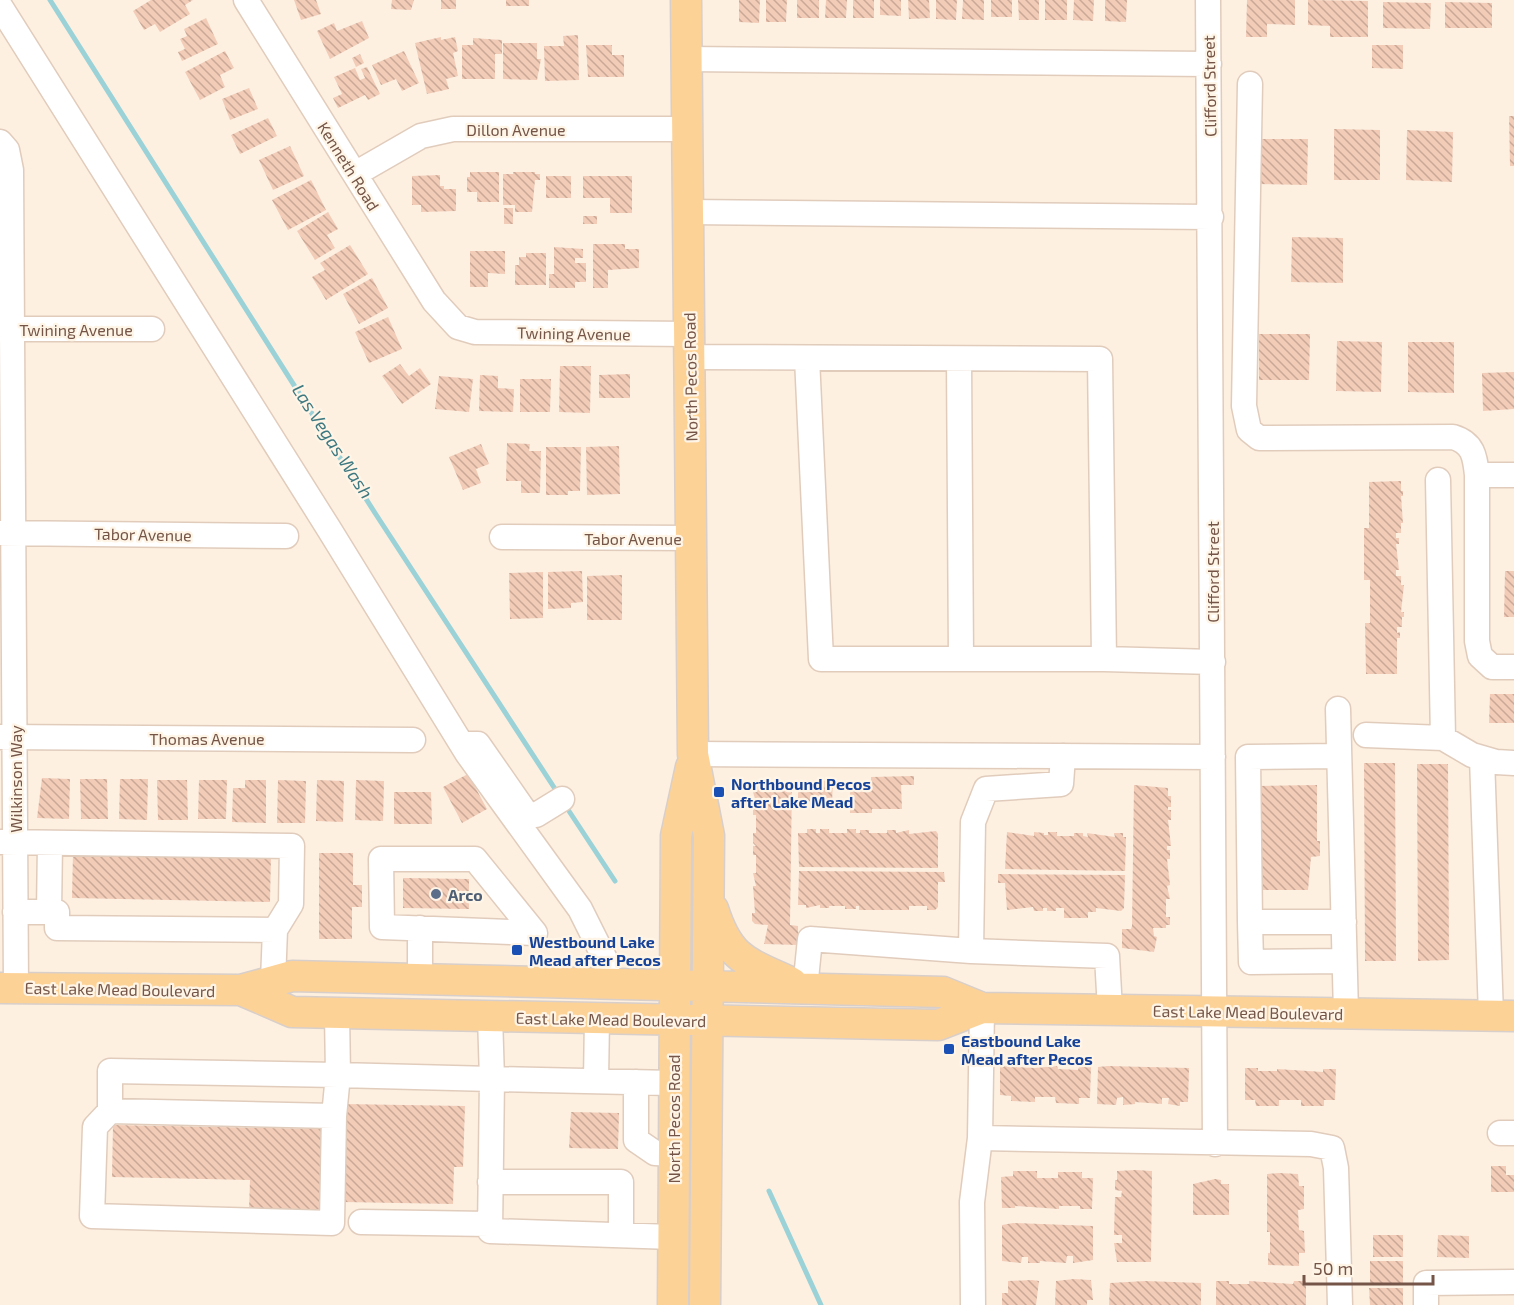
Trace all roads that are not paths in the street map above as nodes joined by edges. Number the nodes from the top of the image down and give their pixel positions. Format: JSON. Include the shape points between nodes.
{"nodes":[{"id":1,"x":246,"y":0,"type":"edge"},
{"id":2,"x":686,"y":0,"type":"edge"},
{"id":3,"x":1208,"y":0,"type":"edge"},
{"id":4,"x":0,"y":6,"type":"edge"},
{"id":5,"x":687,"y":59,"type":"junction"},
{"id":6,"x":1209,"y":64,"type":"junction"},
{"id":7,"x":1250,"y":84,"type":"dead end"},
{"id":8,"x":688,"y":129,"type":"junction"},
{"id":9,"x":0,"y":142,"type":"edge"},
{"id":10,"x":355,"y":174,"type":"junction"},
{"id":11,"x":1248,"y":203,"type":"junction"},
{"id":12,"x":1211,"y":209,"type":"junction"},
{"id":13,"x":688,"y":212,"type":"junction"},
{"id":14,"x":459,"y":327,"type":"joint"},
{"id":15,"x":6,"y":329,"type":"edge"},
{"id":16,"x":152,"y":329,"type":"dead end"},
{"id":17,"x":689,"y":345,"type":"junction"},
{"id":18,"x":807,"y":358,"type":"junction"},
{"id":19,"x":959,"y":359,"type":"junction"},
{"id":20,"x":1477,"y":475,"type":"junction"},
{"id":21,"x":1514,"y":475,"type":"edge"},
{"id":22,"x":1438,"y":480,"type":"dead end"},
{"id":23,"x":7,"y":533,"type":"edge"},
{"id":24,"x":286,"y":536,"type":"dead end"},
{"id":25,"x":502,"y":537,"type":"dead end"},
{"id":26,"x":691,"y":538,"type":"junction"},
{"id":27,"x":961,"y":658,"type":"junction"},
{"id":28,"x":1104,"y":658,"type":"junction"},
{"id":29,"x":1213,"y":662,"type":"junction"},
{"id":30,"x":1514,"y":667,"type":"edge"},
{"id":31,"x":1338,"y":709,"type":"dead end"},
{"id":32,"x":1366,"y":735,"type":"dead end"},
{"id":33,"x":7,"y":737,"type":"edge"},
{"id":34,"x":1443,"y":738,"type":"junction"},
{"id":35,"x":414,"y":740,"type":"dead end"},
{"id":36,"x":467,"y":753,"type":"junction"},
{"id":37,"x":693,"y":754,"type":"junction"},
{"id":38,"x":1063,"y":756,"type":"junction"},
{"id":39,"x":1339,"y":756,"type":"junction"},
{"id":40,"x":1213,"y":757,"type":"junction"},
{"id":41,"x":1482,"y":758,"type":"junction"},
{"id":42,"x":1514,"y":763,"type":"edge"},
{"id":43,"x":562,"y":799,"type":"dead end"},
{"id":44,"x":8,"y":842,"type":"edge"},
{"id":45,"x":50,"y":843,"type":"junction"},
{"id":46,"x":709,"y":894,"type":"junction"},
{"id":47,"x":49,"y":912,"type":"junction"},
{"id":48,"x":10,"y":919,"type":"edge"},
{"id":49,"x":1250,"y":922,"type":"junction"},
{"id":50,"x":1344,"y":922,"type":"junction"},
{"id":51,"x":420,"y":928,"type":"junction"},
{"id":52,"x":274,"y":930,"type":"junction"},
{"id":53,"x":972,"y":951,"type":"junction"},
{"id":54,"x":1344,"y":961,"type":"junction"},
{"id":55,"x":420,"y":979,"type":"junction"},
{"id":56,"x":273,"y":981,"type":"junction"},
{"id":57,"x":607,"y":984,"type":"junction"},
{"id":58,"x":674,"y":985,"type":"junction"},
{"id":59,"x":708,"y":986,"type":"junction"},
{"id":60,"x":8,"y":988,"type":"edge"},
{"id":61,"x":806,"y":989,"type":"junction"},
{"id":62,"x":241,"y":990,"type":"junction"},
{"id":63,"x":982,"y":1008,"type":"junction"},
{"id":64,"x":1110,"y":1010,"type":"junction"},
{"id":65,"x":1214,"y":1011,"type":"junction"},
{"id":66,"x":338,"y":1013,"type":"junction"},
{"id":67,"x":1346,"y":1013,"type":"junction"},
{"id":68,"x":490,"y":1016,"type":"junction"},
{"id":69,"x":1503,"y":1016,"type":"edge"},
{"id":70,"x":597,"y":1018,"type":"junction"},
{"id":71,"x":674,"y":1020,"type":"junction"},
{"id":72,"x":707,"y":1021,"type":"junction"},
{"id":73,"x":338,"y":1076,"type":"junction"},
{"id":74,"x":492,"y":1079,"type":"junction"},
{"id":75,"x":596,"y":1082,"type":"junction"},
{"id":76,"x":636,"y":1082,"type":"junction"},
{"id":77,"x":674,"y":1083,"type":"junction"},
{"id":78,"x":110,"y":1111,"type":"junction"},
{"id":79,"x":334,"y":1116,"type":"junction"},
{"id":80,"x":980,"y":1138,"type":"junction"},
{"id":81,"x":1215,"y":1144,"type":"junction"},
{"id":82,"x":673,"y":1154,"type":"junction"},
{"id":83,"x":490,"y":1182,"type":"junction"},
{"id":84,"x":361,"y":1222,"type":"dead end"},
{"id":85,"x":489,"y":1224,"type":"junction"},
{"id":86,"x":621,"y":1235,"type":"junction"},
{"id":87,"x":673,"y":1237,"type":"junction"},
{"id":88,"x":1514,"y":1282,"type":"edge"},
{"id":89,"x":673,"y":1305,"type":"edge"},
{"id":90,"x":705,"y":1305,"type":"edge"},
{"id":91,"x":973,"y":1305,"type":"edge"},
{"id":92,"x":1340,"y":1305,"type":"edge"},
{"id":93,"x":1426,"y":1305,"type":"edge"}],
"edges":[{"from":1,"to":10,"type":"street","name":"Kenneth Road"},
{"from":2,"to":5,"type":"main road","name":"North Pecos Road"},
{"from":3,"to":6,"type":"street","name":"Clifford Street"},
{"from":4,"to":36,"type":"street"},
{"from":5,"to":6,"type":"street"},
{"from":5,"to":8,"type":"main road","name":"North Pecos Road"},
{"from":6,"to":12,"type":"street","name":"Clifford Street"},
{"from":7,"to":11,"type":"street"},
{"from":8,"to":10,"type":"street","name":"Dillon Avenue","via":[[453,129],[421,136]]},
{"from":8,"to":13,"type":"main road","name":"North Pecos Road"},
{"from":9,"to":15,"type":"street","name":"Wilkinson Way","via":[[7,150],[11,170]]},
{"from":10,"to":14,"type":"street","name":"Kenneth Road","via":[[434,301]]},
{"from":11,"to":12,"type":"street"},
{"from":11,"to":20,"type":"street","via":[[1244,406],[1249,430],[1259,438],[1453,437],[1464,440],[1474,454]]},
{"from":12,"to":13,"type":"street"},
{"from":12,"to":29,"type":"street","name":"Clifford Street"},
{"from":13,"to":17,"type":"main road","name":"North Pecos Road"},
{"from":14,"to":17,"type":"street","name":"Twining Avenue","via":[[475,332]]},
{"from":15,"to":16,"type":"street","name":"Twining Avenue"},
{"from":15,"to":23,"type":"street","name":"Wilkinson Way"},
{"from":17,"to":18,"type":"street","name":"Twining Avenue"},
{"from":17,"to":26,"type":"main road","name":"North Pecos Road"},
{"from":18,"to":19,"type":"street","name":"Twining Avenue"},
{"from":18,"to":27,"type":"street","via":[[820,658]]},
{"from":19,"to":27,"type":"street"},
{"from":19,"to":28,"type":"street","name":"Twining Avenue","via":[[1100,359]]},
{"from":20,"to":21,"type":"street"},
{"from":20,"to":30,"type":"street","via":[[1480,656],[1492,667]]},
{"from":22,"to":34,"type":"street"},
{"from":23,"to":24,"type":"street","name":"Tabor Avenue"},
{"from":23,"to":33,"type":"street","name":"Wilkinson Way"},
{"from":25,"to":26,"type":"street","name":"Tabor Avenue"},
{"from":26,"to":37,"type":"main road","name":"North Pecos Road"},
{"from":27,"to":28,"type":"street"},
{"from":28,"to":29,"type":"street"},
{"from":29,"to":40,"type":"street","name":"Clifford Street"},
{"from":31,"to":39,"type":"street"},
{"from":32,"to":34,"type":"street"},
{"from":33,"to":35,"type":"street","name":"Thomas Avenue"},
{"from":33,"to":44,"type":"street","name":"Wilkinson Way"},
{"from":34,"to":41,"type":"street"},
{"from":36,"to":43,"type":"street","via":[[469,744],[478,744],[526,813],[536,815]]},
{"from":36,"to":57,"type":"street","via":[[580,909],[607,963]]},
{"from":37,"to":38,"type":"street"},
{"from":37,"to":46,"type":"main road","name":"North Pecos Road","via":[[709,836]]},
{"from":37,"to":58,"type":"main road","name":"North Pecos Road","via":[[676,836]]},
{"from":38,"to":40,"type":"street"},
{"from":38,"to":53,"type":"street","via":[[1062,784],[986,789],[973,822]]},
{"from":39,"to":49,"type":"street","via":[[1248,757]]},
{"from":39,"to":50,"type":"street"},
{"from":40,"to":65,"type":"street","name":"Clifford Street"},
{"from":41,"to":42,"type":"street"},
{"from":41,"to":69,"type":"street","via":[[1490,970]]},
{"from":44,"to":45,"type":"street"},
{"from":44,"to":48,"type":"street","name":"Wilkinson Way"},
{"from":45,"to":47,"type":"street"},
{"from":45,"to":52,"type":"street","via":[[292,846],[291,904]]},
{"from":46,"to":59,"type":"main road","name":"North Pecos Road"},
{"from":46,"to":61,"type":"main road","via":[[722,936],[736,955]]},
{"from":47,"to":48,"type":"street"},
{"from":47,"to":52,"type":"street","via":[[57,912],[57,928]]},
{"from":48,"to":60,"type":"street","name":"Wilkinson Way"},
{"from":49,"to":50,"type":"street"},
{"from":49,"to":54,"type":"street","via":[[1251,962]]},
{"from":50,"to":54,"type":"street"},
{"from":51,"to":51,"type":"street","via":[[443,928],[535,933],[475,859],[381,859],[382,927]]},
{"from":51,"to":55,"type":"street"},
{"from":52,"to":56,"type":"street"},
{"from":53,"to":61,"type":"street","via":[[810,939]]},
{"from":53,"to":64,"type":"street","via":[[1107,956]]},
{"from":54,"to":67,"type":"street"},
{"from":55,"to":56,"type":"main road","name":"East Lake Mead Boulevard","via":[[292,976]]},
{"from":55,"to":57,"type":"main road","name":"East Lake Mead Boulevard"},
{"from":56,"to":62,"type":"main road","name":"East Lake Mead Boulevard"},
{"from":57,"to":58,"type":"main road","name":"East Lake Mead Boulevard"},
{"from":58,"to":59,"type":"main road","name":"East Lake Mead Boulevard"},
{"from":58,"to":71,"type":"main road","name":"North Pecos Road"},
{"from":59,"to":61,"type":"main road","name":"East Lake Mead Boulevard"},
{"from":59,"to":72,"type":"main road","name":"North Pecos Road"},
{"from":60,"to":62,"type":"main road","name":"East Lake Mead Boulevard"},
{"from":61,"to":63,"type":"main road","name":"East Lake Mead Boulevard","via":[[943,993]]},
{"from":62,"to":66,"type":"main road","name":"East Lake Mead Boulevard","via":[[291,1012]]},
{"from":63,"to":64,"type":"main road","name":"East Lake Mead Boulevard"},
{"from":63,"to":72,"type":"main road","name":"East Lake Mead Boulevard","via":[[938,1025]]},
{"from":63,"to":80,"type":"street"},
{"from":64,"to":65,"type":"main road","name":"East Lake Mead Boulevard"},
{"from":65,"to":67,"type":"main road","name":"East Lake Mead Boulevard"},
{"from":65,"to":81,"type":"street","name":"Clifford Street"},
{"from":66,"to":68,"type":"main road","name":"East Lake Mead Boulevard"},
{"from":66,"to":73,"type":"street"},
{"from":67,"to":69,"type":"main road","name":"East Lake Mead Boulevard"},
{"from":68,"to":70,"type":"main road","name":"East Lake Mead Boulevard"},
{"from":68,"to":74,"type":"street"},
{"from":70,"to":71,"type":"main road","name":"East Lake Mead Boulevard"},
{"from":70,"to":75,"type":"street"},
{"from":71,"to":72,"type":"main road","name":"East Lake Mead Boulevard"},
{"from":71,"to":77,"type":"main road","name":"North Pecos Road"},
{"from":72,"to":90,"type":"main road","name":"North Pecos Road"},
{"from":73,"to":74,"type":"street"},
{"from":73,"to":78,"type":"street","via":[[110,1071]]},
{"from":73,"to":79,"type":"street"},
{"from":74,"to":75,"type":"street"},
{"from":74,"to":83,"type":"street"},
{"from":75,"to":76,"type":"street"},
{"from":76,"to":77,"type":"street"},
{"from":76,"to":82,"type":"street","via":[[636,1140],[655,1153]]},
{"from":77,"to":82,"type":"main road","name":"North Pecos Road"},
{"from":78,"to":79,"type":"street"},
{"from":78,"to":79,"type":"street","via":[[95,1127],[92,1216],[332,1222]]},
{"from":80,"to":81,"type":"street"},
{"from":80,"to":91,"type":"street","via":[[972,1202]]},
{"from":81,"to":92,"type":"street","via":[[1311,1144],[1332,1148]]},
{"from":82,"to":87,"type":"main road","name":"North Pecos Road"},
{"from":83,"to":85,"type":"street"},
{"from":83,"to":86,"type":"street","via":[[621,1182]]},
{"from":84,"to":85,"type":"street"},
{"from":85,"to":86,"type":"street","via":[[490,1231]]},
{"from":86,"to":87,"type":"street"},
{"from":87,"to":89,"type":"main road","name":"North Pecos Road"},
{"from":88,"to":93,"type":"street","via":[[1426,1283]]}]}
